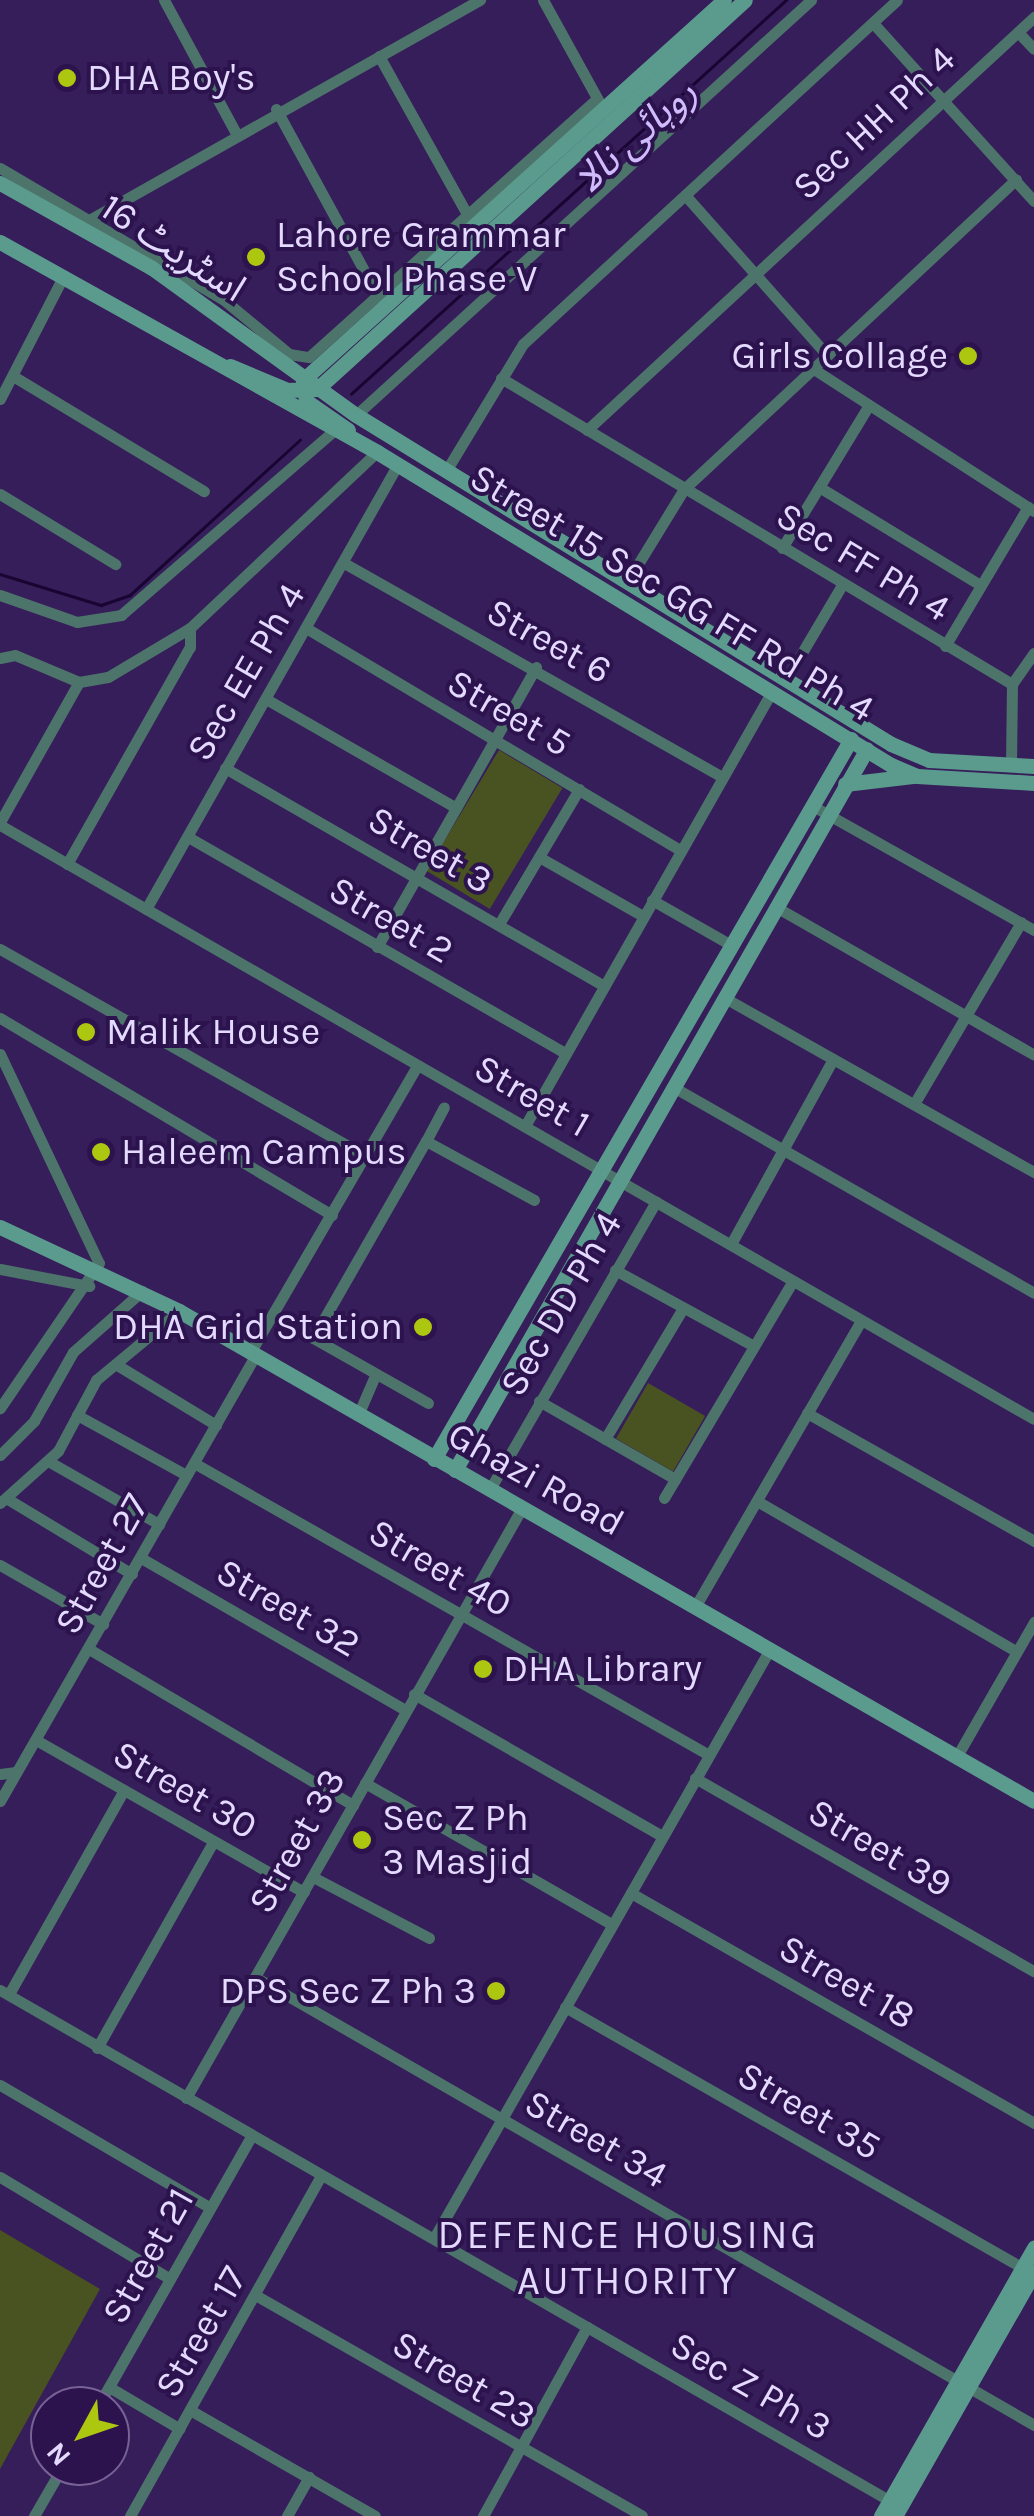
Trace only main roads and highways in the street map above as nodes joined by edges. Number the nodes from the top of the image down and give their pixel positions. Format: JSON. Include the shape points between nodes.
{"nodes":[{"id":1,"x":724,"y":0,"type":"edge"},
{"id":2,"x":745,"y":0,"type":"edge"},
{"id":3,"x":0,"y":183,"type":"edge"},
{"id":4,"x":0,"y":242,"type":"edge"},
{"id":5,"x":210,"y":360,"type":"junction"},
{"id":6,"x":307,"y":387,"type":"junction"},
{"id":7,"x":360,"y":442,"type":"junction"},
{"id":8,"x":851,"y":739,"type":"junction"},
{"id":9,"x":867,"y":750,"type":"junction"},
{"id":10,"x":1034,"y":766,"type":"edge"},
{"id":11,"x":917,"y":776,"type":"junction"},
{"id":12,"x":1034,"y":783,"type":"edge"},
{"id":13,"x":845,"y":784,"type":"junction"},
{"id":14,"x":0,"y":1227,"type":"edge"},
{"id":15,"x":434,"y":1459,"type":"junction"},
{"id":16,"x":455,"y":1470,"type":"junction"},
{"id":17,"x":1034,"y":1801,"type":"edge"},
{"id":18,"x":1034,"y":2248,"type":"edge"},
{"id":19,"x":1031,"y":2272,"type":"edge"},
{"id":20,"x":898,"y":2510,"type":"edge"},
{"id":21,"x":881,"y":2516,"type":"edge"}],
"edges":[{"from":1,"to":6,"type":"main road","via":[[494,199]]},
{"from":2,"to":6,"type":"main road"},
{"from":3,"to":6,"type":"main road","name":"اسٹریٹ 16","via":[[88,222],[212,307]]},
{"from":4,"to":5,"type":"main road"},
{"from":5,"to":6,"type":"main road"},
{"from":5,"to":7,"type":"main road","name":"Street 15 Sec GG FF Rd Ph 4"},
{"from":6,"to":7,"type":"main road"},
{"from":6,"to":10,"type":"main road","via":[[916,757]]},
{"from":7,"to":8,"type":"main road","name":"Street 15 Sec GG FF Rd Ph 4"},
{"from":8,"to":9,"type":"main road","name":"Street 15 Sec GG FF Rd Ph 4"},
{"from":8,"to":15,"type":"main road"},
{"from":9,"to":11,"type":"main road","name":"Street 15 Sec GG FF Rd Ph 4"},
{"from":9,"to":13,"type":"main road"},
{"from":11,"to":12,"type":"main road","name":"Street 15 Sec GG FF Rd Ph 4"},
{"from":11,"to":13,"type":"main road"},
{"from":13,"to":16,"type":"main road"},
{"from":14,"to":15,"type":"main road","name":"Ghazi Road","via":[[142,1291]]},
{"from":15,"to":16,"type":"main road","name":"Ghazi Road"},
{"from":16,"to":17,"type":"main road","name":"Ghazi Road"},
{"from":18,"to":19,"type":"main road"},
{"from":19,"to":20,"type":"main road"},
{"from":20,"to":21,"type":"main road"}]}
